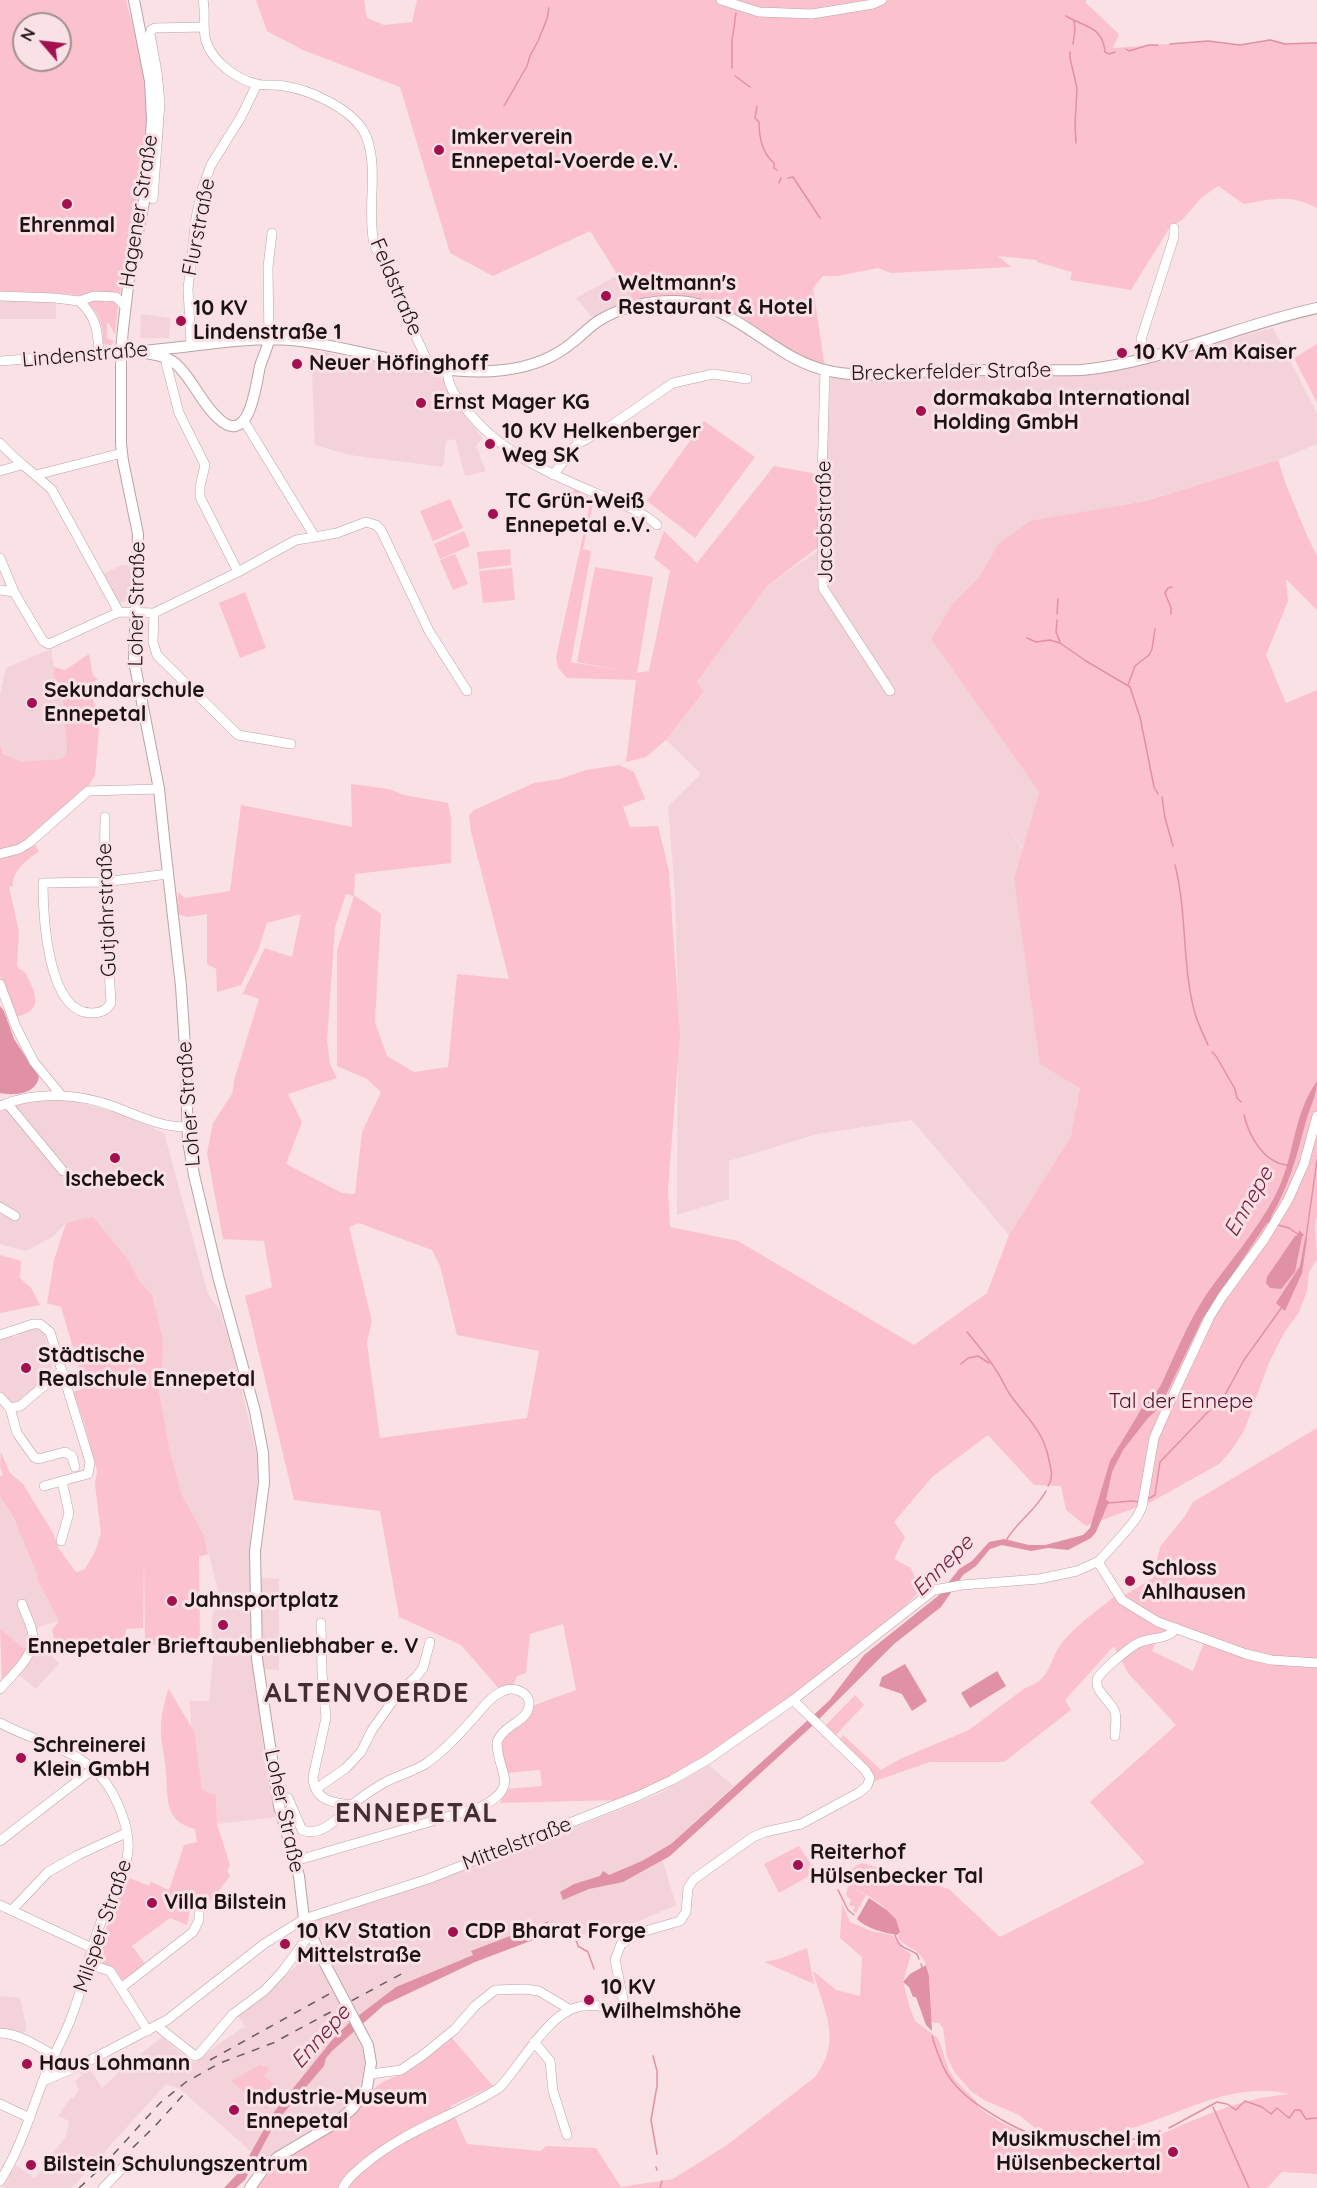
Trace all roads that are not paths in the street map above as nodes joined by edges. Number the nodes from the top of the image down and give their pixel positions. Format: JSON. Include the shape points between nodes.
{"nodes":[{"id":1,"x":134,"y":0,"type":"edge"},
{"id":2,"x":203,"y":0,"type":"edge"},
{"id":3,"x":721,"y":0,"type":"edge"},
{"id":4,"x":882,"y":0,"type":"edge"},
{"id":5,"x":204,"y":27,"type":"junction"},
{"id":6,"x":257,"y":84,"type":"junction"},
{"id":7,"x":153,"y":199,"type":"dead end"},
{"id":8,"x":1174,"y":228,"type":"dead end"},
{"id":9,"x":272,"y":232,"type":"dead end"},
{"id":10,"x":0,"y":296,"type":"edge"},
{"id":11,"x":79,"y":301,"type":"junction"},
{"id":12,"x":125,"y":306,"type":"junction"},
{"id":13,"x":1317,"y":308,"type":"edge"},
{"id":14,"x":254,"y":340,"type":"junction"},
{"id":15,"x":269,"y":340,"type":"junction"},
{"id":16,"x":191,"y":345,"type":"junction"},
{"id":17,"x":121,"y":352,"type":"junction"},
{"id":18,"x":168,"y":352,"type":"junction"},
{"id":19,"x":99,"y":355,"type":"junction"},
{"id":20,"x":1146,"y":358,"type":"junction"},
{"id":21,"x":0,"y":361,"type":"edge"},
{"id":22,"x":261,"y":363,"type":"junction"},
{"id":23,"x":429,"y":365,"type":"junction"},
{"id":24,"x":447,"y":368,"type":"junction"},
{"id":25,"x":825,"y":370,"type":"junction"},
{"id":26,"x":468,"y":371,"type":"joint"},
{"id":27,"x":747,"y":379,"type":"dead end"},
{"id":28,"x":244,"y":421,"type":"junction"},
{"id":29,"x":0,"y":443,"type":"edge"},
{"id":30,"x":122,"y":453,"type":"junction"},
{"id":31,"x":21,"y":465,"type":"junction"},
{"id":32,"x":0,"y":471,"type":"edge"},
{"id":33,"x":36,"y":475,"type":"junction"},
{"id":34,"x":553,"y":475,"type":"junction"},
{"id":35,"x":657,"y":525,"type":"dead end"},
{"id":36,"x":315,"y":537,"type":"junction"},
{"id":37,"x":0,"y":558,"type":"edge"},
{"id":38,"x":238,"y":572,"type":"junction"},
{"id":39,"x":0,"y":591,"type":"edge"},
{"id":40,"x":15,"y":592,"type":"junction"},
{"id":41,"x":119,"y":612,"type":"junction"},
{"id":42,"x":135,"y":614,"type":"junction"},
{"id":43,"x":154,"y":614,"type":"junction"},
{"id":44,"x":467,"y":691,"type":"dead end"},
{"id":45,"x":890,"y":691,"type":"dead end"},
{"id":46,"x":291,"y":744,"type":"dead end"},
{"id":47,"x":159,"y":789,"type":"junction"},
{"id":48,"x":105,"y":817,"type":"dead end"},
{"id":49,"x":0,"y":854,"type":"edge"},
{"id":50,"x":168,"y":874,"type":"junction"},
{"id":51,"x":104,"y":882,"type":"junction"},
{"id":52,"x":0,"y":984,"type":"edge"},
{"id":53,"x":61,"y":1095,"type":"junction"},
{"id":54,"x":4,"y":1104,"type":"edge"},
{"id":55,"x":1317,"y":1116,"type":"edge"},
{"id":56,"x":187,"y":1127,"type":"junction"},
{"id":57,"x":63,"y":1171,"type":"dead end"},
{"id":58,"x":0,"y":1207,"type":"edge"},
{"id":59,"x":15,"y":1216,"type":"dead end"},
{"id":60,"x":0,"y":1335,"type":"edge"},
{"id":61,"x":62,"y":1371,"type":"junction"},
{"id":62,"x":0,"y":1397,"type":"edge"},
{"id":63,"x":10,"y":1408,"type":"junction"},
{"id":64,"x":75,"y":1467,"type":"dead end"},
{"id":65,"x":62,"y":1481,"type":"junction"},
{"id":66,"x":44,"y":1486,"type":"dead end"},
{"id":67,"x":61,"y":1541,"type":"dead end"},
{"id":68,"x":1098,"y":1562,"type":"junction"},
{"id":69,"x":22,"y":1604,"type":"dead end"},
{"id":70,"x":321,"y":1623,"type":"dead end"},
{"id":71,"x":1176,"y":1628,"type":"junction"},
{"id":72,"x":430,"y":1642,"type":"dead end"},
{"id":73,"x":1317,"y":1663,"type":"edge"},
{"id":74,"x":0,"y":1689,"type":"edge"},
{"id":75,"x":793,"y":1700,"type":"junction"},
{"id":76,"x":0,"y":1723,"type":"edge"},
{"id":77,"x":1115,"y":1736,"type":"dead end"},
{"id":78,"x":93,"y":1769,"type":"junction"},
{"id":79,"x":316,"y":1789,"type":"junction"},
{"id":80,"x":277,"y":1794,"type":"junction"},
{"id":81,"x":352,"y":1805,"type":"junction"},
{"id":82,"x":126,"y":1833,"type":"junction"},
{"id":83,"x":0,"y":1841,"type":"edge"},
{"id":84,"x":295,"y":1861,"type":"junction"},
{"id":85,"x":0,"y":1905,"type":"edge"},
{"id":86,"x":12,"y":1910,"type":"junction"},
{"id":87,"x":199,"y":1914,"type":"dead end"},
{"id":88,"x":304,"y":1919,"type":"junction"},
{"id":89,"x":310,"y":1934,"type":"junction"},
{"id":90,"x":92,"y":1948,"type":"junction"},
{"id":91,"x":88,"y":1964,"type":"junction"},
{"id":92,"x":121,"y":1988,"type":"junction"},
{"id":93,"x":569,"y":2009,"type":"junction"},
{"id":94,"x":152,"y":2029,"type":"junction"},
{"id":95,"x":0,"y":2033,"type":"edge"},
{"id":96,"x":534,"y":2042,"type":"junction"},
{"id":97,"x":53,"y":2055,"type":"junction"},
{"id":98,"x":371,"y":2074,"type":"junction"},
{"id":99,"x":43,"y":2081,"type":"junction"},
{"id":100,"x":0,"y":2104,"type":"edge"},
{"id":101,"x":30,"y":2118,"type":"junction"},
{"id":102,"x":567,"y":2135,"type":"dead end"},
{"id":103,"x":129,"y":2161,"type":"dead end"},
{"id":104,"x":0,"y":2181,"type":"edge"},
{"id":105,"x":103,"y":2188,"type":"edge"},
{"id":106,"x":250,"y":2188,"type":"edge"},
{"id":107,"x":343,"y":2188,"type":"edge"}],
"edges":[{"from":1,"to":12,"type":"main road","name":"Hagener Straße","via":[[150,81],[152,119],[148,181]]},
{"from":2,"to":5,"type":"street","name":"Feldstraße"},
{"from":3,"to":4,"type":"street","via":[[759,12],[812,14]]},
{"from":5,"to":6,"type":"street","name":"Feldstraße","via":[[213,56],[234,73]]},
{"from":5,"to":7,"type":"street","via":[[151,30],[160,103]]},
{"from":6,"to":16,"type":"street","name":"Flurstraße","via":[[211,165],[202,190],[188,289]]},
{"from":6,"to":23,"type":"street","name":"Feldstraße","via":[[301,90],[346,113],[362,129],[371,158],[374,244]]},
{"from":8,"to":20,"type":"street","via":[[1141,339]]},
{"from":9,"to":15,"type":"street","via":[[268,267]]},
{"from":10,"to":11,"type":"street"},
{"from":11,"to":12,"type":"street","via":[[94,296],[116,297]]},
{"from":11,"to":19,"type":"street","via":[[93,315]]},
{"from":12,"to":17,"type":"main road","name":"Hagener Straße"},
{"from":13,"to":20,"type":"main road","name":"Breckerfelder Straße"},
{"from":14,"to":15,"type":"main road","name":"Lindenstraße"},
{"from":14,"to":16,"type":"main road","name":"Lindenstraße"},
{"from":14,"to":22,"type":"main road","via":[[261,347]]},
{"from":15,"to":22,"type":"main road"},
{"from":15,"to":23,"type":"main road","name":"Lindenstraße","via":[[299,341]]},
{"from":16,"to":18,"type":"main road","name":"Lindenstraße"},
{"from":17,"to":18,"type":"main road","name":"Lindenstraße"},
{"from":17,"to":19,"type":"street","name":"Lindenstraße"},
{"from":17,"to":30,"type":"main road","name":"Loher Straße"},
{"from":18,"to":28,"type":"main road","via":[[218,419],[230,425]]},
{"from":18,"to":38,"type":"street","via":[[166,363],[179,413],[205,465],[200,497]]},
{"from":19,"to":21,"type":"street","name":"Lindenstraße"},
{"from":20,"to":25,"type":"main road","name":"Breckerfelder Straße","via":[[1082,370],[865,375]]},
{"from":22,"to":28,"type":"main road"},
{"from":23,"to":24,"type":"main road","name":"Lindenstraße"},
{"from":24,"to":26,"type":"main road","name":"Lindenstraße"},
{"from":24,"to":34,"type":"street","via":[[447,380],[457,398],[481,428]]},
{"from":25,"to":26,"type":"main road","name":"Breckerfelder Straße","via":[[794,358],[722,314],[698,304],[672,301],[607,315],[561,351],[539,362],[508,370]]},
{"from":25,"to":45,"type":"street","name":"Jacobstraße","via":[[823,588]]},
{"from":27,"to":34,"type":"street","via":[[713,374],[673,383],[577,444]]},
{"from":28,"to":36,"type":"street"},
{"from":29,"to":31,"type":"street"},
{"from":30,"to":33,"type":"street"},
{"from":30,"to":42,"type":"main road","name":"Loher Straße","via":[[138,534]]},
{"from":31,"to":32,"type":"street"},
{"from":31,"to":33,"type":"street"},
{"from":33,"to":41,"type":"street","via":[[52,490]]},
{"from":34,"to":35,"type":"street","via":[[650,518]]},
{"from":36,"to":38,"type":"street","via":[[296,540]]},
{"from":36,"to":44,"type":"street","via":[[337,534],[366,522],[379,527],[429,631]]},
{"from":37,"to":40,"type":"street"},
{"from":38,"to":43,"type":"street"},
{"from":39,"to":40,"type":"street"},
{"from":40,"to":41,"type":"street","via":[[46,644]]},
{"from":41,"to":42,"type":"street"},
{"from":42,"to":43,"type":"street"},
{"from":42,"to":47,"type":"main road","name":"Loher Straße","via":[[134,661]]},
{"from":43,"to":46,"type":"street","via":[[153,642],[157,655],[238,735]]},
{"from":47,"to":49,"type":"street","via":[[88,791],[30,843]]},
{"from":47,"to":50,"type":"main road","name":"Loher Straße"},
{"from":48,"to":51,"type":"street","name":"Gutjahrstraße"},
{"from":50,"to":51,"type":"street"},
{"from":50,"to":56,"type":"main road","name":"Loher Straße","via":[[184,1028]]},
{"from":51,"to":51,"type":"street","name":"Gutjahrstraße","via":[[111,1003],[105,1010],[93,1013],[65,1000],[56,979],[43,918],[43,883]]},
{"from":52,"to":53,"type":"street","via":[[34,1062]]},
{"from":53,"to":54,"type":"street"},
{"from":53,"to":56,"type":"street","via":[[99,1101],[164,1125]]},
{"from":54,"to":57,"type":"street"},
{"from":55,"to":68,"type":"street","via":[[1298,1177],[1275,1223],[1209,1318],[1154,1438],[1143,1502],[1127,1530]]},
{"from":56,"to":80,"type":"main road","name":"Loher Straße","via":[[194,1175],[263,1454],[264,1483],[255,1551],[256,1659]]},
{"from":58,"to":59,"type":"street"},
{"from":60,"to":61,"type":"street","via":[[33,1324],[46,1327]]},
{"from":61,"to":63,"type":"street","via":[[20,1407]]},
{"from":61,"to":65,"type":"street","via":[[90,1462],[88,1474]]},
{"from":62,"to":63,"type":"street"},
{"from":63,"to":64,"type":"street","via":[[17,1432],[34,1457],[38,1460],[65,1452],[72,1456]]},
{"from":65,"to":66,"type":"street"},
{"from":65,"to":67,"type":"street","via":[[69,1513]]},
{"from":68,"to":71,"type":"street","via":[[1122,1600]]},
{"from":68,"to":75,"type":"street","name":"Mittelstraße","via":[[1060,1576],[934,1590]]},
{"from":69,"to":74,"type":"street","via":[[32,1641],[24,1662]]},
{"from":70,"to":79,"type":"street","via":[[326,1719],[313,1777]]},
{"from":71,"to":73,"type":"street","via":[[1246,1654]]},
{"from":71,"to":77,"type":"street","via":[[1171,1635],[1147,1639],[1131,1647],[1100,1674],[1098,1687],[1115,1715]]},
{"from":72,"to":79,"type":"street","via":[[423,1668],[399,1692],[361,1752]]},
{"from":75,"to":88,"type":"street","name":"Mittelstraße","via":[[707,1760],[638,1796],[428,1879]]},
{"from":75,"to":93,"type":"street","via":[[865,1770],[870,1778],[867,1786],[801,1824],[753,1837],[694,1879],[680,1921],[642,1932],[621,1944],[615,1960],[626,2014],[599,2006]]},
{"from":76,"to":78,"type":"street","name":"Milsper Straße","via":[[63,1749]]},
{"from":78,"to":82,"type":"street","name":"Milsper Straße","via":[[113,1794]]},
{"from":78,"to":83,"type":"street"},
{"from":79,"to":81,"type":"street","via":[[328,1801]]},
{"from":80,"to":81,"type":"street","via":[[288,1797],[299,1827],[309,1832],[330,1825]]},
{"from":80,"to":84,"type":"main road","name":"Loher Straße"},
{"from":81,"to":84,"type":"street","via":[[382,1784],[426,1763],[499,1693],[513,1688],[525,1695],[529,1705],[525,1715],[507,1727],[496,1742],[504,1772],[497,1798],[481,1807]]},
{"from":82,"to":86,"type":"street","via":[[48,1872]]},
{"from":82,"to":90,"type":"street","name":"Milsper Straße","via":[[127,1858]]},
{"from":84,"to":88,"type":"main road","name":"Loher Straße"},
{"from":85,"to":86,"type":"street"},
{"from":86,"to":90,"type":"street"},
{"from":87,"to":92,"type":"street","via":[[193,1932]]},
{"from":88,"to":89,"type":"main road","name":"Loher Straße"},
{"from":88,"to":94,"type":"street","name":"Mittelstraße","via":[[272,1938],[189,2005]]},
{"from":89,"to":94,"type":"street","via":[[282,1972],[232,2014],[199,2054],[195,2056]]},
{"from":89,"to":98,"type":"main road","name":"Loher Straße","via":[[371,2052]]},
{"from":90,"to":91,"type":"street","name":"Milsper Straße"},
{"from":91,"to":92,"type":"street","via":[[110,1971]]},
{"from":91,"to":97,"type":"street","name":"Milsper Straße","via":[[66,2032]]},
{"from":92,"to":94,"type":"street"},
{"from":93,"to":96,"type":"street"},
{"from":93,"to":98,"type":"street","via":[[539,1991],[495,1990],[455,2030],[401,2070]]},
{"from":94,"to":99,"type":"street","name":"Mittelstraße"},
{"from":95,"to":97,"type":"street","via":[[33,2043]]},
{"from":96,"to":102,"type":"street","via":[[550,2061],[553,2091]]},
{"from":96,"to":107,"type":"street","via":[[500,2088],[405,2136],[372,2159]]},
{"from":97,"to":99,"type":"street","name":"Milsper Straße"},
{"from":98,"to":106,"type":"main road","via":[[359,2101],[346,2114],[278,2157]]},
{"from":99,"to":101,"type":"street","name":"Milsper Straße"},
{"from":100,"to":101,"type":"street"},
{"from":101,"to":104,"type":"street","name":"Milsper Straße"},
{"from":103,"to":105,"type":"street"}]}
